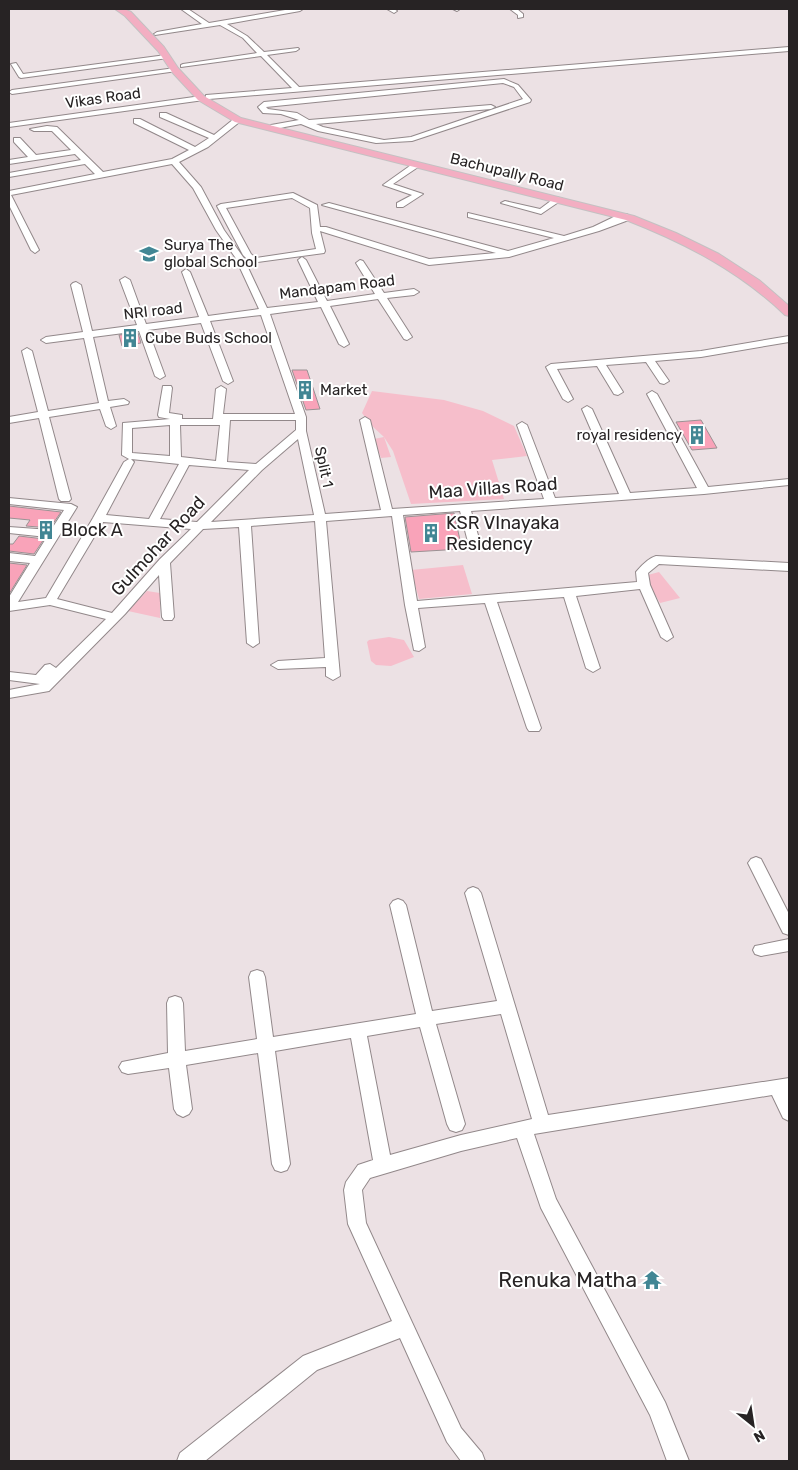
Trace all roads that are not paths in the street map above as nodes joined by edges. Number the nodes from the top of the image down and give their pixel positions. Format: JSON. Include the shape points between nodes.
{"nodes":[{"id":1,"x":119,"y":9,"type":"edge"},
{"id":2,"x":129,"y":9,"type":"edge"},
{"id":3,"x":184,"y":9,"type":"edge"},
{"id":4,"x":300,"y":9,"type":"edge"},
{"id":5,"x":513,"y":9,"type":"edge"},
{"id":6,"x":238,"y":14,"type":"dead end"},
{"id":7,"x":520,"y":17,"type":"dead end"},
{"id":8,"x":245,"y":18,"type":"junction"},
{"id":9,"x":222,"y":23,"type":"junction"},
{"id":10,"x":208,"y":25,"type":"junction"},
{"id":11,"x":157,"y":34,"type":"junction"},
{"id":12,"x":296,"y":49,"type":"dead end"},
{"id":13,"x":789,"y":49,"type":"edge"},
{"id":14,"x":262,"y":54,"type":"junction"},
{"id":15,"x":166,"y":56,"type":"junction"},
{"id":16,"x":14,"y":64,"type":"dead end"},
{"id":17,"x":184,"y":66,"type":"junction"},
{"id":18,"x":175,"y":70,"type":"junction"},
{"id":19,"x":453,"y":86,"type":"junction"},
{"id":20,"x":298,"y":90,"type":"junction"},
{"id":21,"x":12,"y":92,"type":"dead end"},
{"id":22,"x":394,"y":92,"type":"junction"},
{"id":23,"x":458,"y":94,"type":"dead end"},
{"id":24,"x":205,"y":98,"type":"junction"},
{"id":25,"x":400,"y":99,"type":"dead end"},
{"id":26,"x":464,"y":101,"type":"dead end"},
{"id":27,"x":441,"y":102,"type":"dead end"},
{"id":28,"x":506,"y":104,"type":"junction"},
{"id":29,"x":406,"y":106,"type":"dead end"},
{"id":30,"x":382,"y":107,"type":"dead end"},
{"id":31,"x":470,"y":108,"type":"junction"},
{"id":32,"x":355,"y":110,"type":"dead end"},
{"id":33,"x":448,"y":110,"type":"junction"},
{"id":34,"x":326,"y":112,"type":"dead end"},
{"id":35,"x":411,"y":114,"type":"junction"},
{"id":36,"x":163,"y":115,"type":"dead end"},
{"id":37,"x":390,"y":116,"type":"junction"},
{"id":38,"x":361,"y":118,"type":"junction"},
{"id":39,"x":238,"y":120,"type":"junction"},
{"id":40,"x":332,"y":120,"type":"junction"},
{"id":41,"x":137,"y":121,"type":"dead end"},
{"id":42,"x":304,"y":122,"type":"junction"},
{"id":43,"x":9,"y":125,"type":"edge"},
{"id":44,"x":366,"y":126,"type":"dead end"},
{"id":45,"x":274,"y":127,"type":"junction"},
{"id":46,"x":9,"y":132,"type":"edge"},
{"id":47,"x":406,"y":132,"type":"dead end"},
{"id":48,"x":371,"y":133,"type":"dead end"},
{"id":49,"x":302,"y":134,"type":"junction"},
{"id":50,"x":214,"y":138,"type":"junction"},
{"id":51,"x":17,"y":140,"type":"dead end"},
{"id":52,"x":412,"y":140,"type":"junction"},
{"id":53,"x":376,"y":141,"type":"junction"},
{"id":54,"x":334,"y":143,"type":"junction"},
{"id":55,"x":195,"y":150,"type":"junction"},
{"id":56,"x":76,"y":151,"type":"junction"},
{"id":57,"x":65,"y":155,"type":"dead end"},
{"id":58,"x":34,"y":158,"type":"junction"},
{"id":59,"x":86,"y":161,"type":"junction"},
{"id":60,"x":174,"y":161,"type":"junction"},
{"id":61,"x":9,"y":163,"type":"edge"},
{"id":62,"x":418,"y":165,"type":"junction"},
{"id":63,"x":100,"y":174,"type":"junction"},
{"id":64,"x":9,"y":175,"type":"edge"},
{"id":65,"x":9,"y":192,"type":"edge"},
{"id":66,"x":9,"y":197,"type":"edge"},
{"id":67,"x":559,"y":199,"type":"junction"},
{"id":68,"x":506,"y":203,"type":"dead end"},
{"id":69,"x":326,"y":205,"type":"dead end"},
{"id":70,"x":400,"y":206,"type":"dead end"},
{"id":71,"x":223,"y":210,"type":"junction"},
{"id":72,"x":210,"y":212,"type":"junction"},
{"id":73,"x":471,"y":214,"type":"dead end"},
{"id":74,"x":627,"y":217,"type":"junction"},
{"id":75,"x":234,"y":228,"type":"junction"},
{"id":76,"x":323,"y":229,"type":"dead end"},
{"id":77,"x":220,"y":230,"type":"junction"},
{"id":78,"x":566,"y":238,"type":"junction"},
{"id":79,"x":34,"y":250,"type":"dead end"},
{"id":80,"x":509,"y":254,"type":"junction"},
{"id":81,"x":243,"y":256,"type":"junction"},
{"id":82,"x":302,"y":260,"type":"dead end"},
{"id":83,"x":360,"y":263,"type":"dead end"},
{"id":84,"x":186,"y":272,"type":"dead end"},
{"id":85,"x":125,"y":280,"type":"dead end"},
{"id":86,"x":76,"y":285,"type":"dead end"},
{"id":87,"x":414,"y":292,"type":"dead end"},
{"id":88,"x":382,"y":296,"type":"junction"},
{"id":89,"x":789,"y":302,"type":"edge"},
{"id":90,"x":324,"y":304,"type":"junction"},
{"id":91,"x":264,"y":311,"type":"junction"},
{"id":92,"x":789,"y":312,"type":"edge"},
{"id":93,"x":204,"y":319,"type":"junction"},
{"id":94,"x":142,"y":328,"type":"junction"},
{"id":95,"x":89,"y":334,"type":"junction"},
{"id":96,"x":407,"y":337,"type":"dead end"},
{"id":97,"x":789,"y":339,"type":"edge"},
{"id":98,"x":46,"y":340,"type":"dead end"},
{"id":99,"x":344,"y":344,"type":"dead end"},
{"id":100,"x":27,"y":351,"type":"dead end"},
{"id":101,"x":649,"y":358,"type":"junction"},
{"id":102,"x":600,"y":363,"type":"junction"},
{"id":103,"x":160,"y":376,"type":"dead end"},
{"id":104,"x":664,"y":381,"type":"dead end"},
{"id":105,"x":167,"y":388,"type":"dead end"},
{"id":106,"x":618,"y":392,"type":"dead end"},
{"id":107,"x":652,"y":394,"type":"dead end"},
{"id":108,"x":568,"y":399,"type":"dead end"},
{"id":109,"x":124,"y":402,"type":"dead end"},
{"id":110,"x":104,"y":405,"type":"junction"},
{"id":111,"x":587,"y":409,"type":"dead end"},
{"id":112,"x":43,"y":414,"type":"junction"},
{"id":113,"x":217,"y":417,"type":"junction"},
{"id":114,"x":301,"y":417,"type":"junction"},
{"id":115,"x":9,"y":420,"type":"edge"},
{"id":116,"x":365,"y":420,"type":"dead end"},
{"id":117,"x":175,"y":422,"type":"junction"},
{"id":118,"x":522,"y":425,"type":"dead end"},
{"id":119,"x":111,"y":426,"type":"dead end"},
{"id":120,"x":301,"y":431,"type":"junction"},
{"id":121,"x":129,"y":462,"type":"dead end"},
{"id":122,"x":180,"y":463,"type":"junction"},
{"id":123,"x":221,"y":464,"type":"junction"},
{"id":124,"x":258,"y":468,"type":"junction"},
{"id":125,"x":789,"y":482,"type":"edge"},
{"id":126,"x":704,"y":491,"type":"junction"},
{"id":127,"x":626,"y":496,"type":"junction"},
{"id":128,"x":65,"y":499,"type":"dead end"},
{"id":129,"x":9,"y":501,"type":"edge"},
{"id":130,"x":551,"y":501,"type":"junction"},
{"id":131,"x":465,"y":508,"type":"junction"},
{"id":132,"x":392,"y":512,"type":"junction"},
{"id":133,"x":98,"y":518,"type":"junction"},
{"id":134,"x":320,"y":520,"type":"junction"},
{"id":135,"x":154,"y":522,"type":"junction"},
{"id":136,"x":245,"y":523,"type":"junction"},
{"id":137,"x":200,"y":526,"type":"junction"},
{"id":138,"x":9,"y":530,"type":"edge"},
{"id":139,"x":54,"y":534,"type":"junction"},
{"id":140,"x":474,"y":542,"type":"dead end"},
{"id":141,"x":9,"y":557,"type":"edge"},
{"id":142,"x":38,"y":560,"type":"junction"},
{"id":143,"x":164,"y":562,"type":"junction"},
{"id":144,"x":789,"y":567,"type":"edge"},
{"id":145,"x":644,"y":585,"type":"junction"},
{"id":146,"x":14,"y":589,"type":"edge"},
{"id":147,"x":569,"y":593,"type":"junction"},
{"id":148,"x":490,"y":600,"type":"junction"},
{"id":149,"x":50,"y":601,"type":"junction"},
{"id":150,"x":411,"y":605,"type":"junction"},
{"id":151,"x":9,"y":607,"type":"edge"},
{"id":152,"x":109,"y":616,"type":"junction"},
{"id":153,"x":168,"y":617,"type":"dead end"},
{"id":154,"x":667,"y":637,"type":"dead end"},
{"id":155,"x":253,"y":643,"type":"dead end"},
{"id":156,"x":420,"y":647,"type":"dead end"},
{"id":157,"x":332,"y":662,"type":"junction"},
{"id":158,"x":278,"y":665,"type":"dead end"},
{"id":159,"x":593,"y":668,"type":"dead end"},
{"id":160,"x":9,"y":676,"type":"edge"},
{"id":161,"x":333,"y":676,"type":"dead end"},
{"id":162,"x":9,"y":694,"type":"edge"},
{"id":163,"x":534,"y":728,"type":"dead end"},
{"id":164,"x":756,"y":863,"type":"dead end"},
{"id":165,"x":473,"y":894,"type":"dead end"},
{"id":166,"x":398,"y":905,"type":"dead end"},
{"id":167,"x":789,"y":928,"type":"edge"},
{"id":168,"x":788,"y":947,"type":"edge"},
{"id":169,"x":761,"y":950,"type":"dead end"},
{"id":170,"x":257,"y":977,"type":"dead end"},
{"id":171,"x":175,"y":1003,"type":"dead end"},
{"id":172,"x":508,"y":1006,"type":"junction"},
{"id":173,"x":426,"y":1019,"type":"junction"},
{"id":174,"x":358,"y":1030,"type":"junction"},
{"id":175,"x":265,"y":1045,"type":"junction"},
{"id":176,"x":177,"y":1059,"type":"junction"},
{"id":177,"x":128,"y":1067,"type":"dead end"},
{"id":178,"x":783,"y":1087,"type":"edge"},
{"id":179,"x":184,"y":1109,"type":"dead end"},
{"id":180,"x":789,"y":1113,"type":"edge"},
{"id":181,"x":456,"y":1124,"type":"dead end"},
{"id":182,"x":542,"y":1124,"type":"junction"},
{"id":183,"x":523,"y":1129,"type":"junction"},
{"id":184,"x":281,"y":1164,"type":"dead end"},
{"id":185,"x":384,"y":1165,"type":"junction"},
{"id":186,"x":405,"y":1326,"type":"junction"},
{"id":187,"x":188,"y":1461,"type":"edge"},
{"id":188,"x":474,"y":1461,"type":"edge"},
{"id":189,"x":678,"y":1461,"type":"edge"}],
"edges":[{"from":1,"to":15,"type":"main road","via":[[135,21]]},
{"from":2,"to":11,"type":"main road"},
{"from":3,"to":10,"type":"street"},
{"from":4,"to":8,"type":"street"},
{"from":5,"to":7,"type":"street"},
{"from":6,"to":8,"type":"street"},
{"from":8,"to":9,"type":"street"},
{"from":9,"to":10,"type":"street"},
{"from":9,"to":14,"type":"street","via":[[245,36]]},
{"from":10,"to":11,"type":"street"},
{"from":11,"to":17,"type":"main road"},
{"from":12,"to":14,"type":"street"},
{"from":13,"to":20,"type":"street","name":"Vikas Road"},
{"from":14,"to":17,"type":"street"},
{"from":14,"to":20,"type":"street"},
{"from":15,"to":16,"type":"street","via":[[21,76]]},
{"from":15,"to":18,"type":"main road"},
{"from":17,"to":24,"type":"main road"},
{"from":18,"to":21,"type":"street"},
{"from":18,"to":24,"type":"main road"},
{"from":19,"to":22,"type":"street"},
{"from":19,"to":23,"type":"street"},
{"from":19,"to":28,"type":"street","via":[[510,82],[527,100]]},
{"from":20,"to":24,"type":"street","name":"Vikas Road"},
{"from":22,"to":25,"type":"street"},
{"from":22,"to":42,"type":"street","via":[[264,104],[262,107],[266,111],[294,115]]},
{"from":24,"to":39,"type":"main road","name":"Bachupally Road"},
{"from":24,"to":43,"type":"street","name":"Vikas Road"},
{"from":24,"to":45,"type":"main road","name":"Bachupally Road","via":[[240,116]]},
{"from":26,"to":31,"type":"street"},
{"from":27,"to":33,"type":"street"},
{"from":28,"to":31,"type":"street"},
{"from":28,"to":52,"type":"street","via":[[436,128]]},
{"from":29,"to":35,"type":"street"},
{"from":30,"to":37,"type":"street"},
{"from":31,"to":33,"type":"street"},
{"from":32,"to":38,"type":"street"},
{"from":33,"to":35,"type":"street"},
{"from":34,"to":40,"type":"street"},
{"from":35,"to":37,"type":"street"},
{"from":36,"to":50,"type":"street"},
{"from":37,"to":38,"type":"street"},
{"from":38,"to":40,"type":"street"},
{"from":38,"to":44,"type":"street"},
{"from":39,"to":50,"type":"street"},
{"from":39,"to":54,"type":"main road","name":"Bachupally Road"},
{"from":40,"to":42,"type":"street"},
{"from":41,"to":55,"type":"street"},
{"from":42,"to":45,"type":"street"},
{"from":42,"to":49,"type":"street","via":[[308,126]]},
{"from":42,"to":53,"type":"street"},
{"from":45,"to":49,"type":"main road","name":"Bachupally Road"},
{"from":46,"to":56,"type":"street","via":[[54,129]]},
{"from":47,"to":52,"type":"street"},
{"from":48,"to":53,"type":"street"},
{"from":49,"to":54,"type":"main road","name":"Bachupally Road"},
{"from":50,"to":55,"type":"street"},
{"from":51,"to":58,"type":"street"},
{"from":52,"to":53,"type":"street"},
{"from":54,"to":62,"type":"main road","name":"Bachupally Road"},
{"from":54,"to":89,"type":"main road","name":"Bachupally Road","via":[[647,218],[739,265]]},
{"from":55,"to":60,"type":"street"},
{"from":56,"to":58,"type":"street"},
{"from":56,"to":59,"type":"street"},
{"from":57,"to":61,"type":"street"},
{"from":58,"to":61,"type":"street"},
{"from":59,"to":63,"type":"street"},
{"from":59,"to":64,"type":"street"},
{"from":60,"to":63,"type":"street"},
{"from":60,"to":72,"type":"street","via":[[194,182]]},
{"from":62,"to":67,"type":"main road","name":"Bachupally Road"},
{"from":62,"to":70,"type":"street","via":[[387,185],[419,194]]},
{"from":63,"to":65,"type":"street"},
{"from":66,"to":79,"type":"street"},
{"from":67,"to":68,"type":"street","via":[[541,212]]},
{"from":67,"to":74,"type":"main road","name":"Bachupally Road"},
{"from":69,"to":80,"type":"street"},
{"from":71,"to":72,"type":"street"},
{"from":71,"to":75,"type":"street"},
{"from":71,"to":81,"type":"street","via":[[223,205],[290,195],[314,207],[319,253],[258,261]]},
{"from":72,"to":77,"type":"street"},
{"from":73,"to":78,"type":"street"},
{"from":74,"to":78,"type":"street"},
{"from":74,"to":92,"type":"main road","name":"Bachupally Road","via":[[707,253],[756,284]]},
{"from":75,"to":77,"type":"street"},
{"from":75,"to":81,"type":"street"},
{"from":76,"to":80,"type":"street","via":[[429,262]]},
{"from":77,"to":81,"type":"street"},
{"from":78,"to":80,"type":"street"},
{"from":81,"to":91,"type":"street","name":"Split 1"},
{"from":82,"to":90,"type":"street"},
{"from":83,"to":88,"type":"street"},
{"from":84,"to":93,"type":"street"},
{"from":85,"to":94,"type":"street"},
{"from":86,"to":95,"type":"street"},
{"from":87,"to":88,"type":"street","name":"Mandapam Road"},
{"from":88,"to":90,"type":"street","name":"Mandapam Road"},
{"from":88,"to":96,"type":"street"},
{"from":90,"to":91,"type":"street","name":"Mandapam Road"},
{"from":90,"to":99,"type":"street"},
{"from":91,"to":93,"type":"street","name":"NRI road"},
{"from":91,"to":114,"type":"street","name":"Split 1"},
{"from":93,"to":94,"type":"street","name":"NRI road"},
{"from":93,"to":113,"type":"street","via":[[225,385]]},
{"from":94,"to":95,"type":"street","name":"NRI road"},
{"from":94,"to":103,"type":"street"},
{"from":95,"to":98,"type":"street","name":"NRI road"},
{"from":95,"to":110,"type":"street"},
{"from":97,"to":101,"type":"street","via":[[701,354]]},
{"from":100,"to":112,"type":"street"},
{"from":101,"to":102,"type":"street"},
{"from":101,"to":104,"type":"street"},
{"from":102,"to":106,"type":"street"},
{"from":102,"to":108,"type":"street","via":[[551,368]]},
{"from":105,"to":113,"type":"street","via":[[164,416]]},
{"from":107,"to":126,"type":"street"},
{"from":109,"to":110,"type":"street"},
{"from":110,"to":112,"type":"street"},
{"from":110,"to":119,"type":"street"},
{"from":111,"to":127,"type":"street"},
{"from":112,"to":115,"type":"street"},
{"from":112,"to":128,"type":"street"},
{"from":113,"to":114,"type":"street"},
{"from":114,"to":120,"type":"street","name":"Split 1"},
{"from":116,"to":132,"type":"street"},
{"from":117,"to":122,"type":"street"},
{"from":117,"to":122,"type":"street","via":[[127,425],[126,453]]},
{"from":117,"to":123,"type":"street","via":[[226,422]]},
{"from":118,"to":130,"type":"street"},
{"from":120,"to":124,"type":"street","name":"Gulmohar Road"},
{"from":120,"to":134,"type":"street","name":"Split 1"},
{"from":121,"to":133,"type":"street"},
{"from":122,"to":123,"type":"street"},
{"from":122,"to":135,"type":"street"},
{"from":123,"to":124,"type":"street"},
{"from":124,"to":137,"type":"street","name":"Gulmohar Road"},
{"from":125,"to":126,"type":"street","name":"Maa Villas Road"},
{"from":126,"to":127,"type":"street","name":"Maa Villas Road"},
{"from":127,"to":130,"type":"street","name":"Maa Villas Road"},
{"from":129,"to":139,"type":"street","via":[[71,507]]},
{"from":130,"to":131,"type":"street","name":"Maa Villas Road"},
{"from":131,"to":132,"type":"street","name":"Maa Villas Road"},
{"from":131,"to":140,"type":"street"},
{"from":132,"to":134,"type":"street","name":"Maa Villas Road"},
{"from":132,"to":150,"type":"street"},
{"from":133,"to":135,"type":"street","name":"Maa Villas Road"},
{"from":133,"to":149,"type":"street"},
{"from":134,"to":136,"type":"street","name":"Maa Villas Road"},
{"from":134,"to":157,"type":"street","name":"Split 1"},
{"from":135,"to":137,"type":"street","name":"Maa Villas Road"},
{"from":136,"to":137,"type":"street","name":"Maa Villas Road"},
{"from":136,"to":155,"type":"street"},
{"from":137,"to":143,"type":"street","name":"Gulmohar Road"},
{"from":138,"to":139,"type":"street"},
{"from":139,"to":142,"type":"street"},
{"from":141,"to":142,"type":"street"},
{"from":142,"to":146,"type":"street"},
{"from":143,"to":152,"type":"street","name":"Gulmohar Road"},
{"from":143,"to":153,"type":"street"},
{"from":144,"to":145,"type":"street","via":[[656,560],[642,572]]},
{"from":145,"to":147,"type":"street"},
{"from":145,"to":154,"type":"street"},
{"from":146,"to":151,"type":"street"},
{"from":147,"to":148,"type":"street"},
{"from":147,"to":159,"type":"street"},
{"from":148,"to":150,"type":"street"},
{"from":148,"to":163,"type":"street"},
{"from":149,"to":151,"type":"street"},
{"from":149,"to":152,"type":"street"},
{"from":150,"to":156,"type":"street"},
{"from":152,"to":160,"type":"street","via":[[39,680]]},
{"from":152,"to":162,"type":"street","name":"Gulmohar Road","via":[[44,688]]},
{"from":157,"to":158,"type":"street"},
{"from":157,"to":161,"type":"street","name":"Split 1"},
{"from":164,"to":167,"type":"street"},
{"from":165,"to":172,"type":"street"},
{"from":166,"to":173,"type":"street"},
{"from":168,"to":169,"type":"street"},
{"from":170,"to":175,"type":"street"},
{"from":171,"to":176,"type":"street"},
{"from":172,"to":173,"type":"street"},
{"from":172,"to":182,"type":"street"},
{"from":173,"to":174,"type":"street"},
{"from":173,"to":181,"type":"street"},
{"from":174,"to":175,"type":"street"},
{"from":174,"to":185,"type":"street"},
{"from":175,"to":176,"type":"street"},
{"from":175,"to":184,"type":"street"},
{"from":176,"to":177,"type":"street"},
{"from":176,"to":179,"type":"street"},
{"from":178,"to":180,"type":"street"},
{"from":178,"to":182,"type":"street"},
{"from":182,"to":183,"type":"street"},
{"from":183,"to":185,"type":"street"},
{"from":183,"to":189,"type":"street","via":[[548,1202],[658,1410]]},
{"from":185,"to":186,"type":"street","via":[[364,1171],[355,1182],[357,1224]]},
{"from":186,"to":187,"type":"street","via":[[310,1363]]},
{"from":186,"to":188,"type":"street","via":[[454,1435]]}]}
